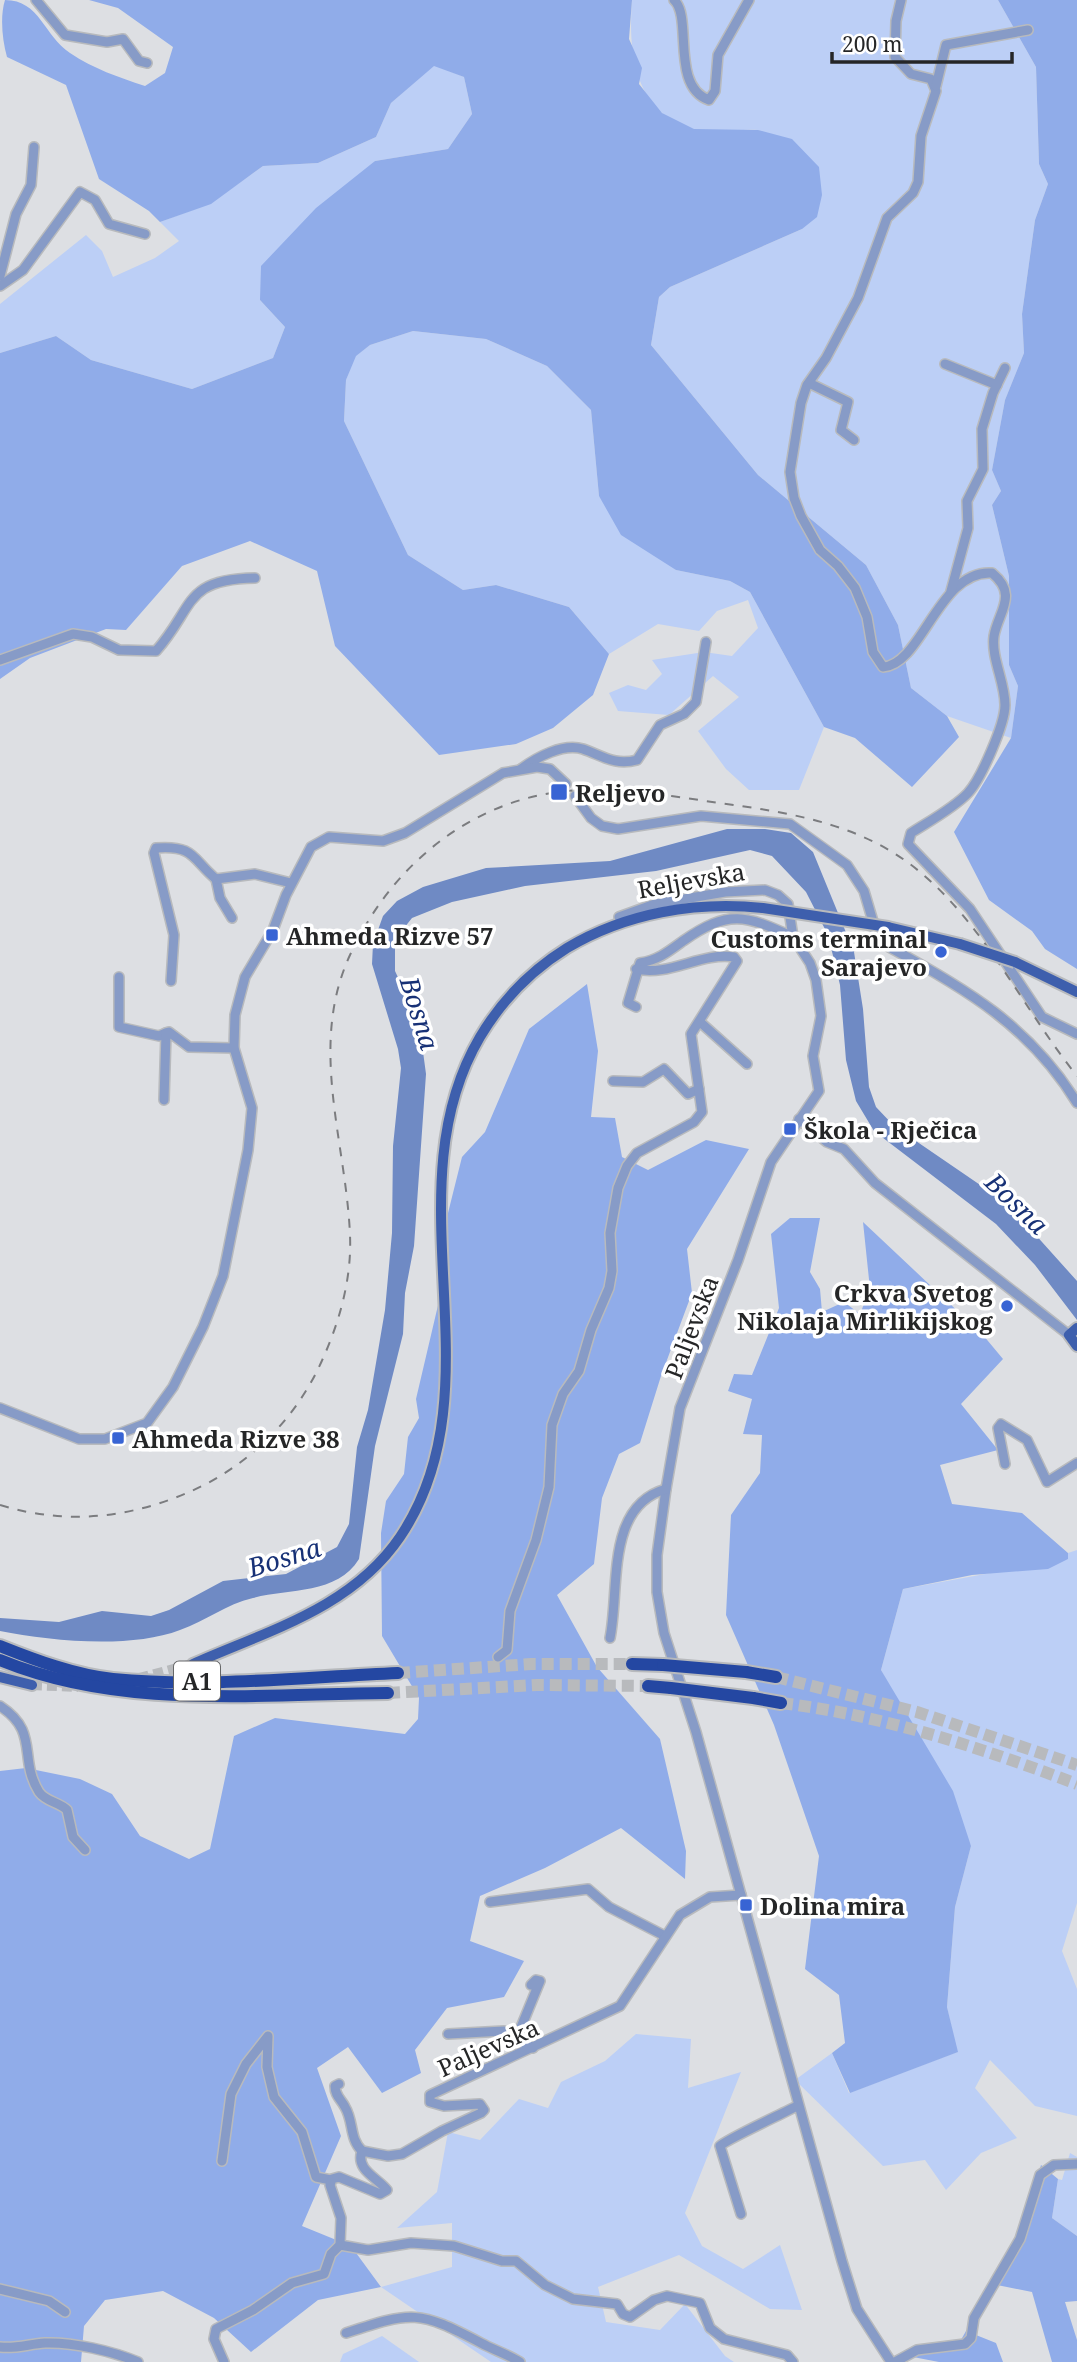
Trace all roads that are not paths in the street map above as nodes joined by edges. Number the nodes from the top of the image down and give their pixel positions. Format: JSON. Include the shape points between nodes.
{"nodes":[{"id":1,"x":36,"y":0,"type":"edge"},
{"id":2,"x":674,"y":0,"type":"edge"},
{"id":3,"x":749,"y":0,"type":"edge"},
{"id":4,"x":901,"y":0,"type":"edge"},
{"id":5,"x":1028,"y":30,"type":"dead end"},
{"id":6,"x":147,"y":63,"type":"dead end"},
{"id":7,"x":936,"y":86,"type":"junction"},
{"id":8,"x":34,"y":147,"type":"dead end"},
{"id":9,"x":145,"y":234,"type":"dead end"},
{"id":10,"x":0,"y":276,"type":"edge"},
{"id":11,"x":0,"y":286,"type":"edge"},
{"id":12,"x":945,"y":364,"type":"dead end"},
{"id":13,"x":1005,"y":368,"type":"dead end"},
{"id":14,"x":809,"y":383,"type":"junction"},
{"id":15,"x":997,"y":385,"type":"junction"},
{"id":16,"x":854,"y":440,"type":"dead end"},
{"id":17,"x":256,"y":578,"type":"dead end"},
{"id":18,"x":950,"y":593,"type":"junction"},
{"id":19,"x":706,"y":642,"type":"dead end"},
{"id":20,"x":0,"y":660,"type":"edge"},
{"id":21,"x":520,"y":770,"type":"junction"},
{"id":22,"x":566,"y":784,"type":"dead end"},
{"id":23,"x":575,"y":796,"type":"dead end"},
{"id":24,"x":216,"y":879,"type":"junction"},
{"id":25,"x":291,"y":883,"type":"junction"},
{"id":26,"x":619,"y":916,"type":"dead end"},
{"id":27,"x":232,"y":918,"type":"dead end"},
{"id":28,"x":793,"y":937,"type":"junction"},
{"id":29,"x":636,"y":969,"type":"junction"},
{"id":30,"x":119,"y":977,"type":"dead end"},
{"id":31,"x":171,"y":981,"type":"dead end"},
{"id":32,"x":1077,"y":992,"type":"edge"},
{"id":33,"x":636,"y":1007,"type":"dead end"},
{"id":34,"x":700,"y":1022,"type":"junction"},
{"id":35,"x":166,"y":1033,"type":"junction"},
{"id":36,"x":1077,"y":1034,"type":"edge"},
{"id":37,"x":234,"y":1048,"type":"junction"},
{"id":38,"x":747,"y":1064,"type":"dead end"},
{"id":39,"x":613,"y":1081,"type":"dead end"},
{"id":40,"x":699,"y":1089,"type":"junction"},
{"id":41,"x":164,"y":1100,"type":"dead end"},
{"id":42,"x":1077,"y":1104,"type":"edge"},
{"id":43,"x":799,"y":1119,"type":"junction"},
{"id":44,"x":1074,"y":1331,"type":"edge"},
{"id":45,"x":1077,"y":1346,"type":"edge"},
{"id":46,"x":0,"y":1408,"type":"edge"},
{"id":47,"x":1077,"y":1463,"type":"edge"},
{"id":48,"x":1005,"y":1464,"type":"dead end"},
{"id":49,"x":666,"y":1489,"type":"junction"},
{"id":50,"x":610,"y":1638,"type":"dead end"},
{"id":51,"x":0,"y":1646,"type":"edge"},
{"id":52,"x":498,"y":1657,"type":"dead end"},
{"id":53,"x":0,"y":1660,"type":"edge"},
{"id":54,"x":193,"y":1664,"type":"tunnel mouth"},
{"id":55,"x":632,"y":1664,"type":"tunnel mouth"},
{"id":56,"x":398,"y":1673,"type":"tunnel mouth"},
{"id":57,"x":0,"y":1677,"type":"edge"},
{"id":58,"x":776,"y":1677,"type":"tunnel mouth"},
{"id":59,"x":32,"y":1685,"type":"tunnel mouth"},
{"id":60,"x":648,"y":1686,"type":"tunnel mouth"},
{"id":61,"x":388,"y":1693,"type":"tunnel mouth"},
{"id":62,"x":781,"y":1703,"type":"tunnel mouth"},
{"id":63,"x":0,"y":1706,"type":"edge"},
{"id":64,"x":85,"y":1850,"type":"dead end"},
{"id":65,"x":741,"y":1895,"type":"junction"},
{"id":66,"x":490,"y":1902,"type":"dead end"},
{"id":67,"x":665,"y":1936,"type":"junction"},
{"id":68,"x":531,"y":1986,"type":"dead end"},
{"id":69,"x":448,"y":2034,"type":"dead end"},
{"id":70,"x":517,"y":2037,"type":"junction"},
{"id":71,"x":533,"y":2048,"type":"junction"},
{"id":72,"x":339,"y":2084,"type":"dead end"},
{"id":73,"x":797,"y":2106,"type":"junction"},
{"id":74,"x":362,"y":2151,"type":"junction"},
{"id":75,"x":222,"y":2161,"type":"dead end"},
{"id":76,"x":1077,"y":2164,"type":"edge"},
{"id":77,"x":331,"y":2180,"type":"junction"},
{"id":78,"x":741,"y":2214,"type":"dead end"},
{"id":79,"x":340,"y":2245,"type":"junction"},
{"id":80,"x":0,"y":2289,"type":"edge"},
{"id":81,"x":65,"y":2312,"type":"dead end"},
{"id":82,"x":346,"y":2333,"type":"dead end"},
{"id":83,"x":0,"y":2347,"type":"edge"},
{"id":84,"x":138,"y":2362,"type":"edge"},
{"id":85,"x":224,"y":2362,"type":"edge"},
{"id":86,"x":520,"y":2362,"type":"edge"},
{"id":87,"x":793,"y":2362,"type":"edge"},
{"id":88,"x":893,"y":2362,"type":"edge"}],
"edges":[{"from":1,"to":6,"type":"street","via":[[65,35],[107,42],[122,39],[139,61]]},
{"from":2,"to":3,"type":"street","via":[[682,12],[686,68],[698,92],[709,100],[715,91],[718,55]]},
{"from":4,"to":7,"type":"street","via":[[895,57],[911,74],[931,79]]},
{"from":5,"to":7,"type":"street","via":[[946,45]]},
{"from":7,"to":14,"type":"street","via":[[921,136],[918,182],[887,218],[858,298]]},
{"from":8,"to":10,"type":"street","via":[[31,185],[16,214]]},
{"from":9,"to":11,"type":"street","via":[[109,224],[95,200],[80,192],[23,270]]},
{"from":12,"to":15,"type":"street"},
{"from":13,"to":15,"type":"street"},
{"from":14,"to":16,"type":"street","via":[[848,402],[841,430]]},
{"from":14,"to":18,"type":"street","via":[[801,403],[790,472],[793,498],[820,550],[855,588],[873,652],[883,667],[894,665],[909,649]]},
{"from":15,"to":18,"type":"street","via":[[982,429],[983,468],[967,501],[968,528]]},
{"from":17,"to":20,"type":"street","via":[[207,585],[182,611],[156,651],[119,650],[73,634]]},
{"from":18,"to":36,"type":"street","via":[[987,572],[996,576],[1004,589],[1004,613],[994,650],[1005,707],[1001,730],[970,791],[911,833],[908,844],[970,909],[1042,1017]]},
{"from":19,"to":21,"type":"street","via":[[696,702],[684,714],[660,725],[641,757],[618,763],[570,747]]},
{"from":21,"to":22,"type":"street","via":[[550,769]]},
{"from":21,"to":25,"type":"street","via":[[503,774],[405,833],[383,841],[345,836],[320,841],[311,847]]},
{"from":23,"to":42,"type":"street","via":[[591,818],[618,830],[701,816],[790,824],[847,865],[864,891],[877,935],[889,947],[1000,1014],[1028,1038]]},
{"from":24,"to":25,"type":"street","via":[[255,874]]},
{"from":24,"to":27,"type":"street","via":[[220,898]]},
{"from":24,"to":31,"type":"street","via":[[191,853],[155,850],[174,935]]},
{"from":25,"to":37,"type":"street","via":[[273,930],[244,977],[235,1015]]},
{"from":26,"to":28,"type":"street","name":"Reljevska","via":[[655,904],[765,890],[788,904]]},
{"from":28,"to":29,"type":"street","via":[[757,921],[726,918]]},
{"from":28,"to":43,"type":"street","name":"Reljevska","via":[[810,962],[821,1016],[813,1056],[819,1091]]},
{"from":29,"to":33,"type":"street","via":[[628,1003]]},
{"from":29,"to":34,"type":"street","via":[[656,970],[718,955],[734,957],[737,966]]},
{"from":30,"to":35,"type":"street","via":[[119,1027],[159,1036]]},
{"from":32,"to":54,"type":"main road","bridge":true,"via":[[1015,962],[960,944],[888,927],[718,905],[658,912],[613,925],[548,960],[504,1003],[466,1063],[444,1136],[439,1193],[444,1409],[437,1456],[423,1497],[400,1537],[358,1584],[305,1616]]},
{"from":34,"to":38,"type":"street"},
{"from":34,"to":40,"type":"street","via":[[691,1034]]},
{"from":35,"to":37,"type":"street","via":[[189,1047]]},
{"from":35,"to":41,"type":"street"},
{"from":37,"to":46,"type":"street","via":[[251,1108],[231,1248],[204,1327],[164,1404],[136,1429],[94,1439],[79,1439]]},
{"from":39,"to":40,"type":"street","via":[[643,1082],[664,1069],[688,1094]]},
{"from":40,"to":52,"type":"street","via":[[702,1112],[694,1122],[637,1153],[618,1188],[610,1233],[609,1288],[579,1371],[563,1394],[552,1425],[549,1488],[510,1611],[507,1650]]},
{"from":43,"to":44,"type":"street","via":[[827,1142],[844,1149],[875,1183]]},
{"from":43,"to":49,"type":"street","name":"Paljevska","via":[[771,1162],[680,1408]]},
{"from":44,"to":45,"type":"main road"},
{"from":47,"to":48,"type":"street","via":[[1047,1482],[1027,1440],[1001,1424]]},
{"from":49,"to":50,"type":"street","via":[[649,1494],[621,1532]]},
{"from":49,"to":65,"type":"street","name":"Paljevska","via":[[657,1567],[664,1633]]},
{"from":51,"to":56,"type":"highway","number":"A1","via":[[111,1679],[174,1682]]},
{"from":53,"to":61,"type":"highway","number":"A1","via":[[50,1679],[104,1690],[231,1695]]},
{"from":55,"to":58,"type":"highway","bridge":true},
{"from":57,"to":59,"type":"main road"},
{"from":60,"to":62,"type":"highway","bridge":true},
{"from":63,"to":64,"type":"street","via":[[24,1731],[26,1759],[38,1790],[67,1810],[73,1838]]},
{"from":65,"to":67,"type":"street","name":"Paljevska","via":[[702,1899],[680,1915]]},
{"from":65,"to":73,"type":"street","name":"Paljevska"},
{"from":66,"to":67,"type":"street","via":[[587,1889],[608,1907]]},
{"from":67,"to":71,"type":"street","name":"Paljevska","via":[[620,2006]]},
{"from":68,"to":70,"type":"street","via":[[540,1981]]},
{"from":69,"to":70,"type":"street","via":[[504,2031]]},
{"from":70,"to":71,"type":"street"},
{"from":71,"to":74,"type":"street","name":"Paljevska","via":[[430,2095],[430,2102],[437,2106],[480,2104],[481,2113],[402,2154]]},
{"from":72,"to":74,"type":"street","via":[[335,2091],[349,2116],[353,2140]]},
{"from":73,"to":78,"type":"street","via":[[720,2146]]},
{"from":73,"to":88,"type":"street","name":"Paljevska","via":[[857,2309]]},
{"from":74,"to":77,"type":"street","via":[[363,2165],[385,2187],[384,2193],[339,2177]]},
{"from":75,"to":77,"type":"street","via":[[231,2094],[268,2036],[267,2067],[274,2097],[304,2136],[316,2177]]},
{"from":76,"to":88,"type":"street","via":[[1054,2165],[1041,2175],[1020,2239],[974,2318],[971,2339],[965,2344],[910,2351]]},
{"from":77,"to":79,"type":"street","via":[[341,2218]]},
{"from":79,"to":85,"type":"street","via":[[331,2254],[324,2274],[292,2283],[216,2329],[214,2339]]},
{"from":79,"to":87,"type":"street","via":[[368,2250],[411,2243],[454,2246],[516,2262],[545,2285],[573,2299],[617,2304],[630,2317],[660,2298],[688,2298],[700,2303],[710,2328],[724,2339],[787,2355]]},
{"from":80,"to":81,"type":"street","via":[[49,2301]]},
{"from":82,"to":86,"type":"street","via":[[369,2323],[427,2317]]},
{"from":83,"to":84,"type":"street","via":[[43,2343],[88,2347]]}]}
